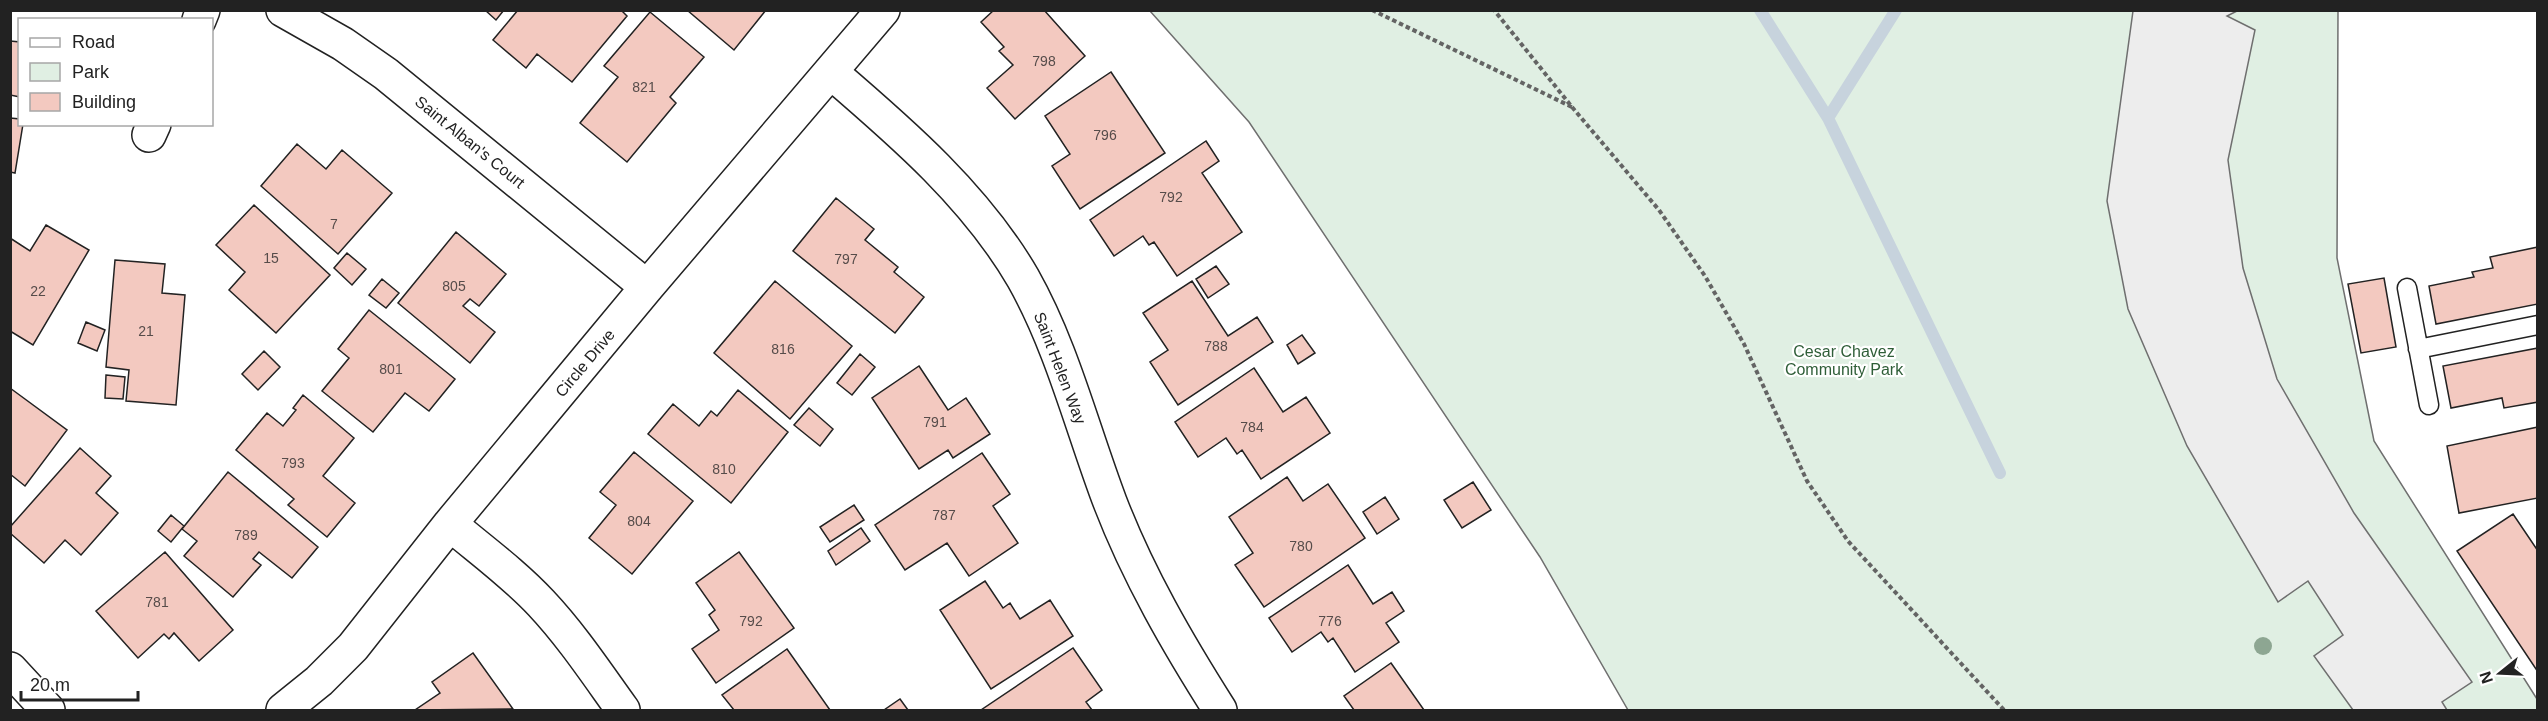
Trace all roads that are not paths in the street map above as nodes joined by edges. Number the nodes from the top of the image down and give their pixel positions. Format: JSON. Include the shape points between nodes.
{"nodes":[{"id":1,"x":283,"y":10,"type":"edge"},
{"id":2,"x":883,"y":10,"type":"edge"},
{"id":3,"x":832,"y":73,"type":"junction"},
{"id":4,"x":648,"y":287,"type":"junction"},
{"id":5,"x":2407,"y":288,"type":"dead end"},
{"id":6,"x":2538,"y":325,"type":"edge"},
{"id":7,"x":2418,"y":349,"type":"junction"},
{"id":8,"x":2429,"y":405,"type":"dead end"},
{"id":9,"x":450,"y":524,"type":"junction"},
{"id":10,"x":10,"y":669,"type":"edge"},
{"id":11,"x":48,"y":711,"type":"edge"},
{"id":12,"x":284,"y":711,"type":"edge"},
{"id":13,"x":623,"y":711,"type":"edge"},
{"id":14,"x":1220,"y":711,"type":"edge"}],
"edges":[{"from":1,"to":4,"type":"street","name":"Saint Alban's Court","via":[[386,74]]},
{"from":2,"to":3,"type":"street","name":"Circle Drive"},
{"from":3,"to":4,"type":"street","name":"Circle Drive"},
{"from":3,"to":14,"type":"street","name":"Saint Helen Way","via":[[946,178],[980,216],[1022,278],[1047,329],[1111,505],[1137,562]]},
{"from":4,"to":9,"type":"street","name":"Circle Drive"},
{"from":5,"to":7,"type":"lane"},
{"from":6,"to":7,"type":"lane"},
{"from":7,"to":8,"type":"lane"},
{"from":9,"to":12,"type":"street","name":"Circle Drive","via":[[353,647]]},
{"from":9,"to":13,"type":"street","via":[[543,605]]},
{"from":10,"to":11,"type":"street"}]}
